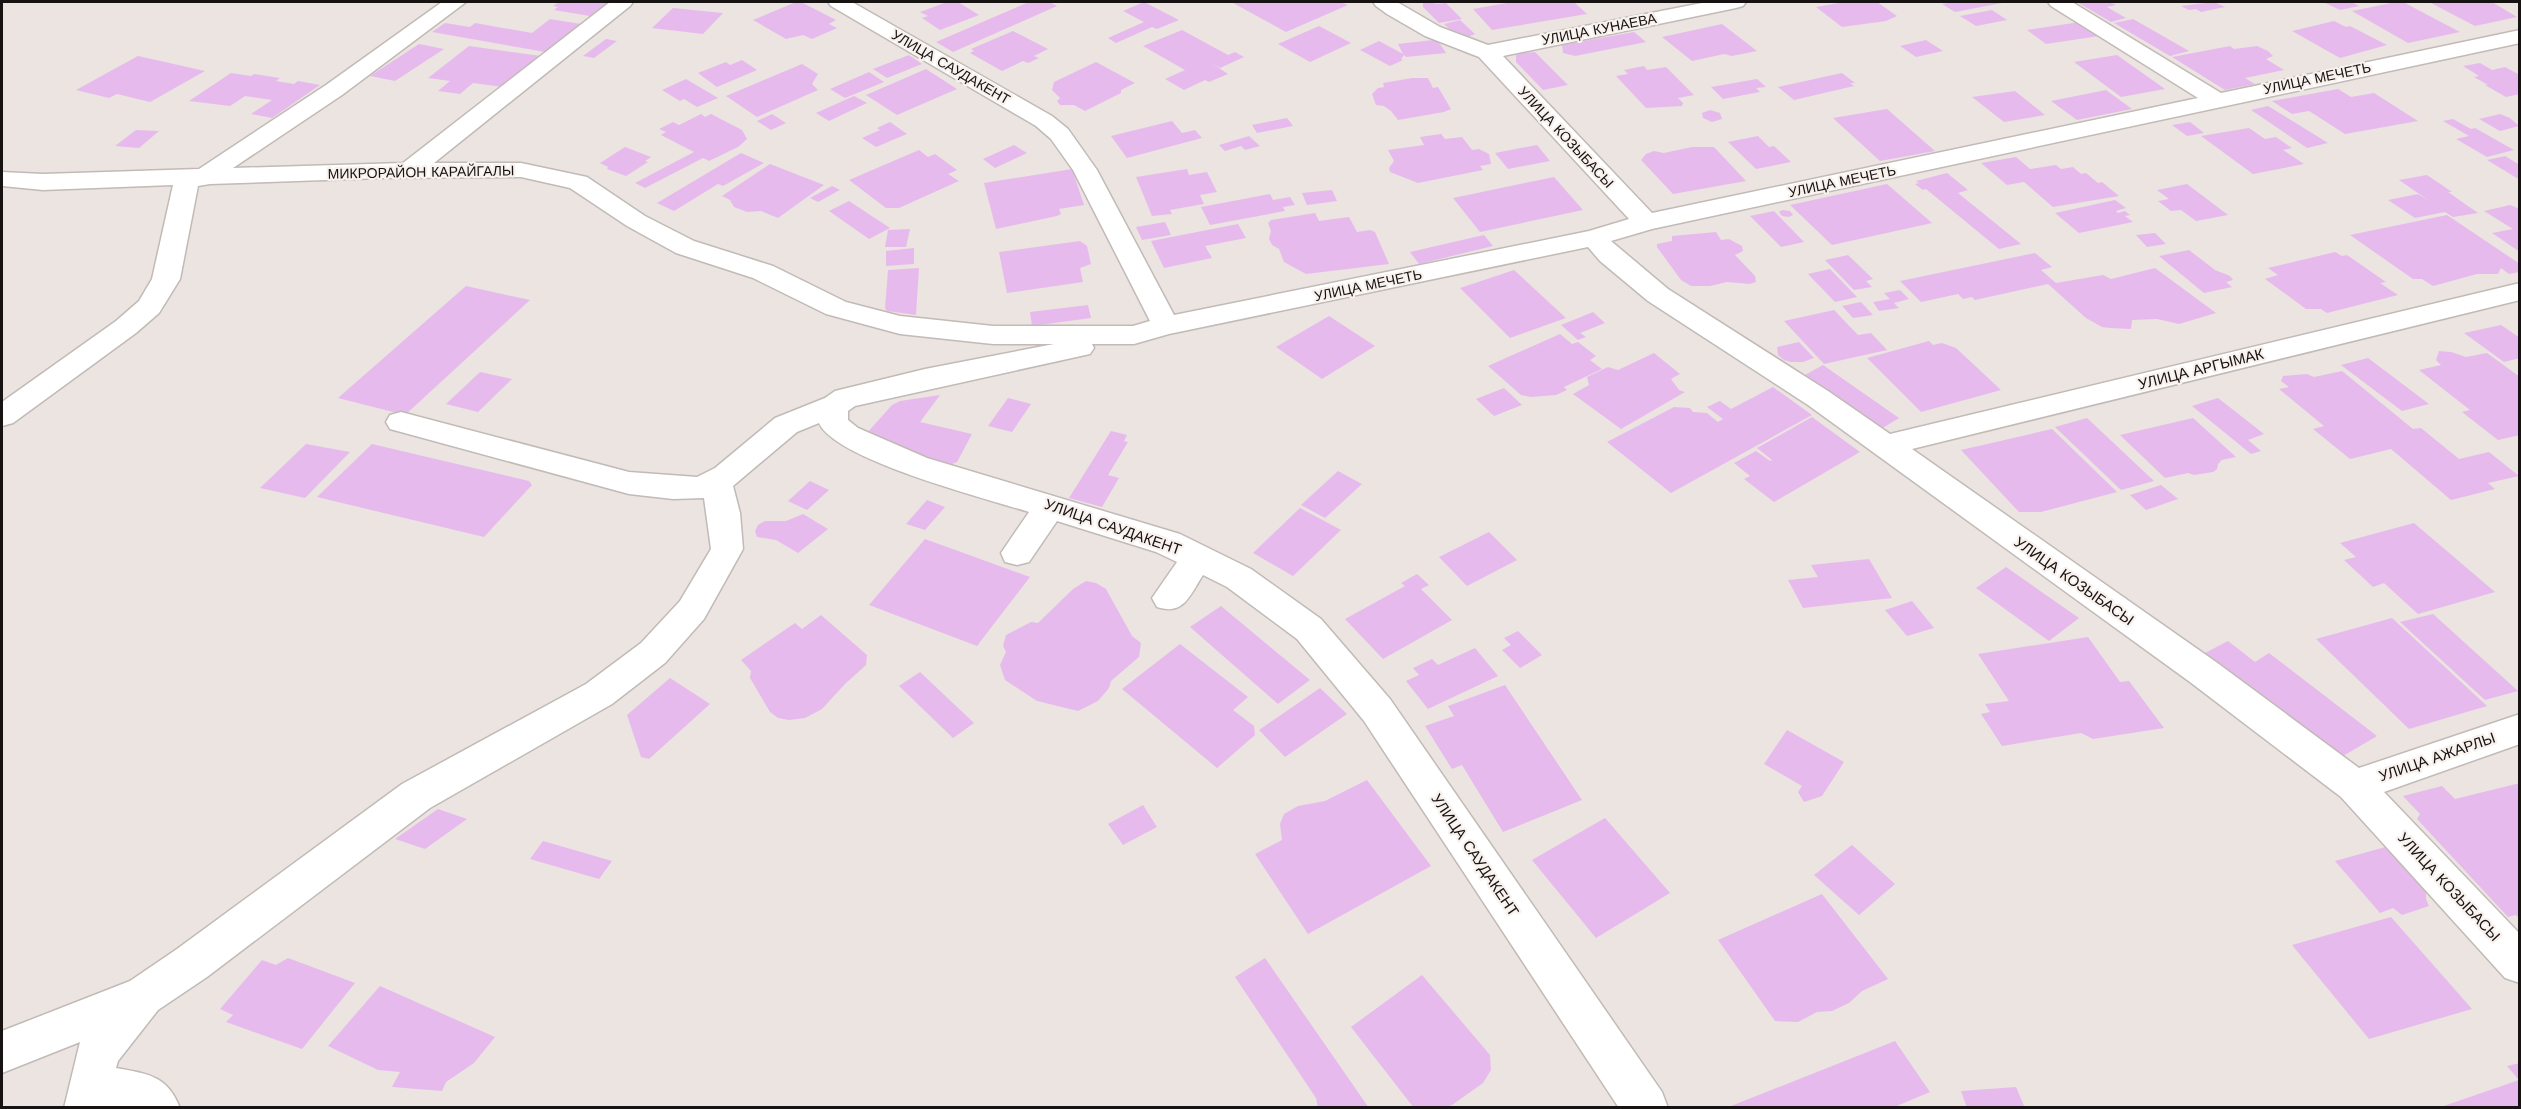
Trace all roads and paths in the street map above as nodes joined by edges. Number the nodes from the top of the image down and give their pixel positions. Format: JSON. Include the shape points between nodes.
{"nodes":[{"id":1,"x":455,"y":2,"type":"edge"},
{"id":2,"x":623,"y":2,"type":"edge"},
{"id":3,"x":838,"y":2,"type":"edge"},
{"id":4,"x":1383,"y":2,"type":"edge"},
{"id":5,"x":1736,"y":2,"type":"edge"},
{"id":6,"x":2058,"y":2,"type":"edge"},
{"id":7,"x":2520,"y":36,"type":"edge"},
{"id":8,"x":1487,"y":52,"type":"junction"},
{"id":9,"x":2217,"y":100,"type":"junction"},
{"id":10,"x":409,"y":171,"type":"junction"},
{"id":11,"x":2,"y":179,"type":"edge"},
{"id":12,"x":194,"y":179,"type":"junction"},
{"id":13,"x":1646,"y":222,"type":"junction"},
{"id":14,"x":1594,"y":238,"type":"junction"},
{"id":15,"x":2520,"y":291,"type":"edge"},
{"id":16,"x":1150,"y":330,"type":"junction"},
{"id":17,"x":834,"y":406,"type":"junction"},
{"id":18,"x":2,"y":416,"type":"edge"},
{"id":19,"x":401,"y":422,"type":"dead end"},
{"id":20,"x":1882,"y":446,"type":"junction"},
{"id":21,"x":716,"y":481,"type":"junction"},
{"id":22,"x":1051,"y":506,"type":"junction"},
{"id":23,"x":1017,"y":553,"type":"dead end"},
{"id":24,"x":1198,"y":557,"type":"junction"},
{"id":25,"x":1168,"y":598,"type":"dead end"},
{"id":26,"x":2520,"y":729,"type":"edge"},
{"id":27,"x":2354,"y":786,"type":"junction"},
{"id":28,"x":2520,"y":964,"type":"edge"},
{"id":29,"x":143,"y":996,"type":"junction"},
{"id":30,"x":2,"y":1052,"type":"edge"},
{"id":31,"x":88,"y":1097,"type":"edge"},
{"id":32,"x":158,"y":1107,"type":"edge"},
{"id":33,"x":1646,"y":1107,"type":"edge"}],
"edges":[{"from":1,"to":12,"type":"street","via":[[334,90]]},
{"from":2,"to":10,"type":"street"},
{"from":3,"to":16,"type":"street","name":"УЛИЦА САУДАКЕНТ","via":[[1060,134],[1085,170]]},
{"from":4,"to":8,"type":"street","name":"УЛИЦА КУНАЕВА","via":[[1462,45]]},
{"from":5,"to":8,"type":"street","name":"УЛИЦА КУНАЕВА"},
{"from":6,"to":9,"type":"street"},
{"from":7,"to":9,"type":"street","name":"УЛИЦА МЕЧЕТЬ"},
{"from":8,"to":13,"type":"street","name":"УЛИЦА КОЗЫБАСЫ"},
{"from":9,"to":13,"type":"street","name":"УЛИЦА МЕЧЕТЬ"},
{"from":10,"to":12,"type":"street","name":"МИКРОРАЙОН КАРАЙГАЛЫ"},
{"from":10,"to":16,"type":"street","name":"МИКРОРАЙОН КАРАЙГАЛЫ","via":[[521,170],[578,182],[636,221],[685,247],[763,272],[836,308],[900,325],[993,335]]},
{"from":11,"to":12,"type":"street","name":"МИКРОРАЙОН КАРАЙГАЛЫ"},
{"from":12,"to":18,"type":"street","via":[[166,279],[149,307]]},
{"from":13,"to":14,"type":"street","name":"УЛИЦА МЕЧЕТЬ"},
{"from":14,"to":16,"type":"street","name":"УЛИЦА МЕЧЕТЬ"},
{"from":14,"to":20,"type":"street","name":"УЛИЦА КОЗЫБАСЫ","via":[[1658,295],[1818,398]]},
{"from":15,"to":20,"type":"street","name":"УЛИЦА АРГЫМАК"},
{"from":16,"to":17,"type":"street","via":[[1054,355],[844,398]]},
{"from":17,"to":21,"type":"street","via":[[786,425]]},
{"from":17,"to":22,"type":"street","name":"УЛИЦА САУДАКЕНТ","via":[[834,425],[847,435],[916,466]]},
{"from":19,"to":21,"type":"street","via":[[629,483],[701,488]]},
{"from":20,"to":27,"type":"street","name":"УЛИЦА КОЗЫБАСЫ","via":[[2203,672]]},
{"from":21,"to":29,"type":"street","via":[[727,549],[692,610],[653,654],[599,694],[416,796]]},
{"from":22,"to":23,"type":"street"},
{"from":22,"to":24,"type":"street","name":"УЛИЦА САУДАКЕНТ","via":[[1168,543]]},
{"from":24,"to":25,"type":"street"},
{"from":24,"to":33,"type":"street","name":"УЛИЦА САУДАКЕНТ","via":[[1239,578],[1309,629],[1377,710]]},
{"from":26,"to":27,"type":"street","name":"УЛИЦА АЖАРЛЫ"},
{"from":27,"to":28,"type":"street","name":"УЛИЦА КОЗЫБАСЫ"},
{"from":29,"to":30,"type":"street"},
{"from":29,"to":31,"type":"street","via":[[98,1051]]},
{"from":31,"to":32,"type":"street","via":[[146,1096]]}]}
